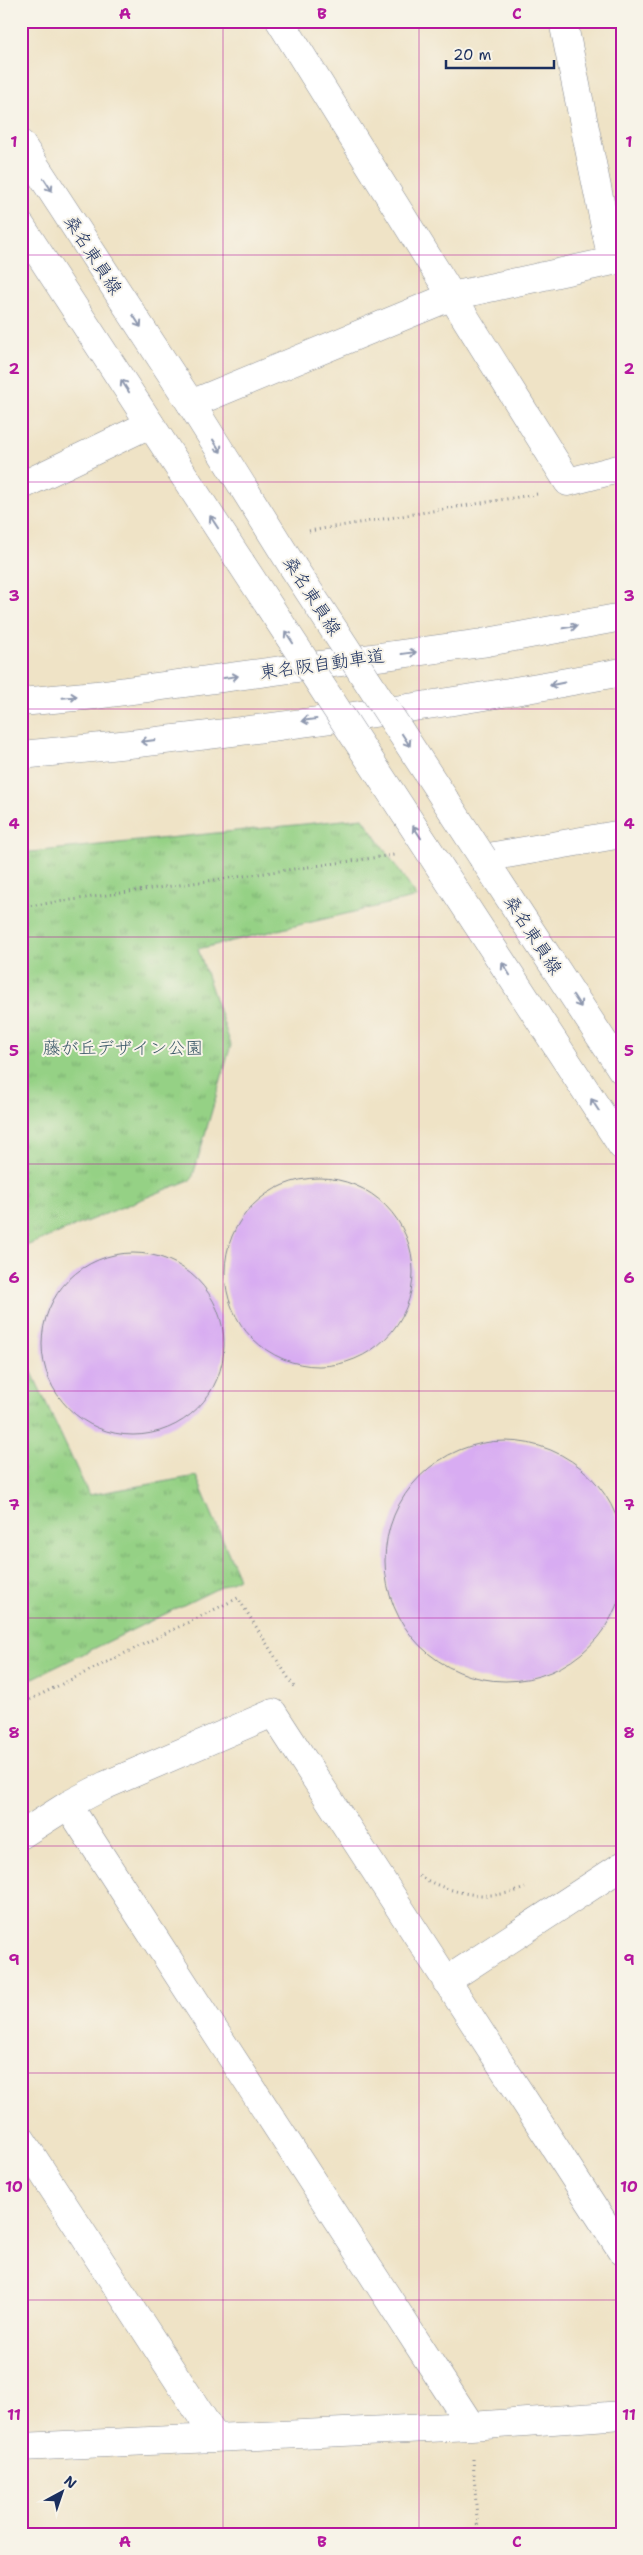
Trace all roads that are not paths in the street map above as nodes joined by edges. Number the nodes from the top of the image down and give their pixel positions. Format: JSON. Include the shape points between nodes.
{"nodes":[{"id":1,"x":280,"y":21,"type":"edge"},
{"id":2,"x":563,"y":21,"type":"edge"},
{"id":3,"x":21,"y":144,"type":"edge"},
{"id":4,"x":21,"y":226,"type":"edge"},
{"id":5,"x":617,"y":260,"type":"edge"},
{"id":6,"x":452,"y":296,"type":"junction"},
{"id":7,"x":191,"y":404,"type":"junction"},
{"id":8,"x":150,"y":424,"type":"junction"},
{"id":9,"x":622,"y":468,"type":"edge"},
{"id":10,"x":21,"y":486,"type":"edge"},
{"id":11,"x":622,"y":618,"type":"edge"},
{"id":12,"x":622,"y":672,"type":"edge"},
{"id":13,"x":21,"y":702,"type":"edge"},
{"id":14,"x":21,"y":754,"type":"edge"},
{"id":15,"x":622,"y":834,"type":"edge"},
{"id":16,"x":483,"y":858,"type":"junction"},
{"id":17,"x":622,"y":1070,"type":"edge"},
{"id":18,"x":622,"y":1146,"type":"edge"},
{"id":19,"x":68,"y":1805,"type":"junction"},
{"id":20,"x":21,"y":1835,"type":"edge"},
{"id":21,"x":622,"y":1866,"type":"edge"},
{"id":22,"x":446,"y":1981,"type":"junction"},
{"id":23,"x":21,"y":2139,"type":"edge"},
{"id":24,"x":622,"y":2251,"type":"edge"},
{"id":25,"x":622,"y":2415,"type":"edge"},
{"id":26,"x":471,"y":2426,"type":"junction"},
{"id":27,"x":215,"y":2437,"type":"junction"},
{"id":28,"x":21,"y":2447,"type":"edge"}],
"edges":[{"from":1,"to":6,"type":"main road"},
{"from":2,"to":5,"type":"main road"},
{"from":3,"to":7,"type":"main road","name":"桑名東員線","one_way":true},
{"from":8,"to":4,"type":"main road","one_way":true},
{"from":5,"to":6,"type":"main road"},
{"from":6,"to":7,"type":"main road"},
{"from":6,"to":9,"type":"main road","via":[[568,482]]},
{"from":7,"to":16,"type":"main road","name":"桑名東員線","one_way":true,"bridge":true},
{"from":8,"to":10,"type":"main road"},
{"from":18,"to":8,"type":"main road","one_way":true,"bridge":true},
{"from":13,"to":11,"type":"main road","name":"東名阪自動車道","one_way":true,"via":[[96,695],[482,643]]},
{"from":12,"to":14,"type":"main road","one_way":true,"via":[[496,696],[111,746]]},
{"from":15,"to":16,"type":"main road"},
{"from":16,"to":17,"type":"main road","name":"桑名東員線","one_way":true},
{"from":19,"to":20,"type":"main road"},
{"from":19,"to":22,"type":"main road","via":[[106,1785],[273,1713]]},
{"from":19,"to":26,"type":"main road"},
{"from":21,"to":22,"type":"main road"},
{"from":22,"to":24,"type":"main road"},
{"from":23,"to":27,"type":"main road"},
{"from":25,"to":26,"type":"main road"},
{"from":26,"to":27,"type":"main road"},
{"from":27,"to":28,"type":"main road"}]}
